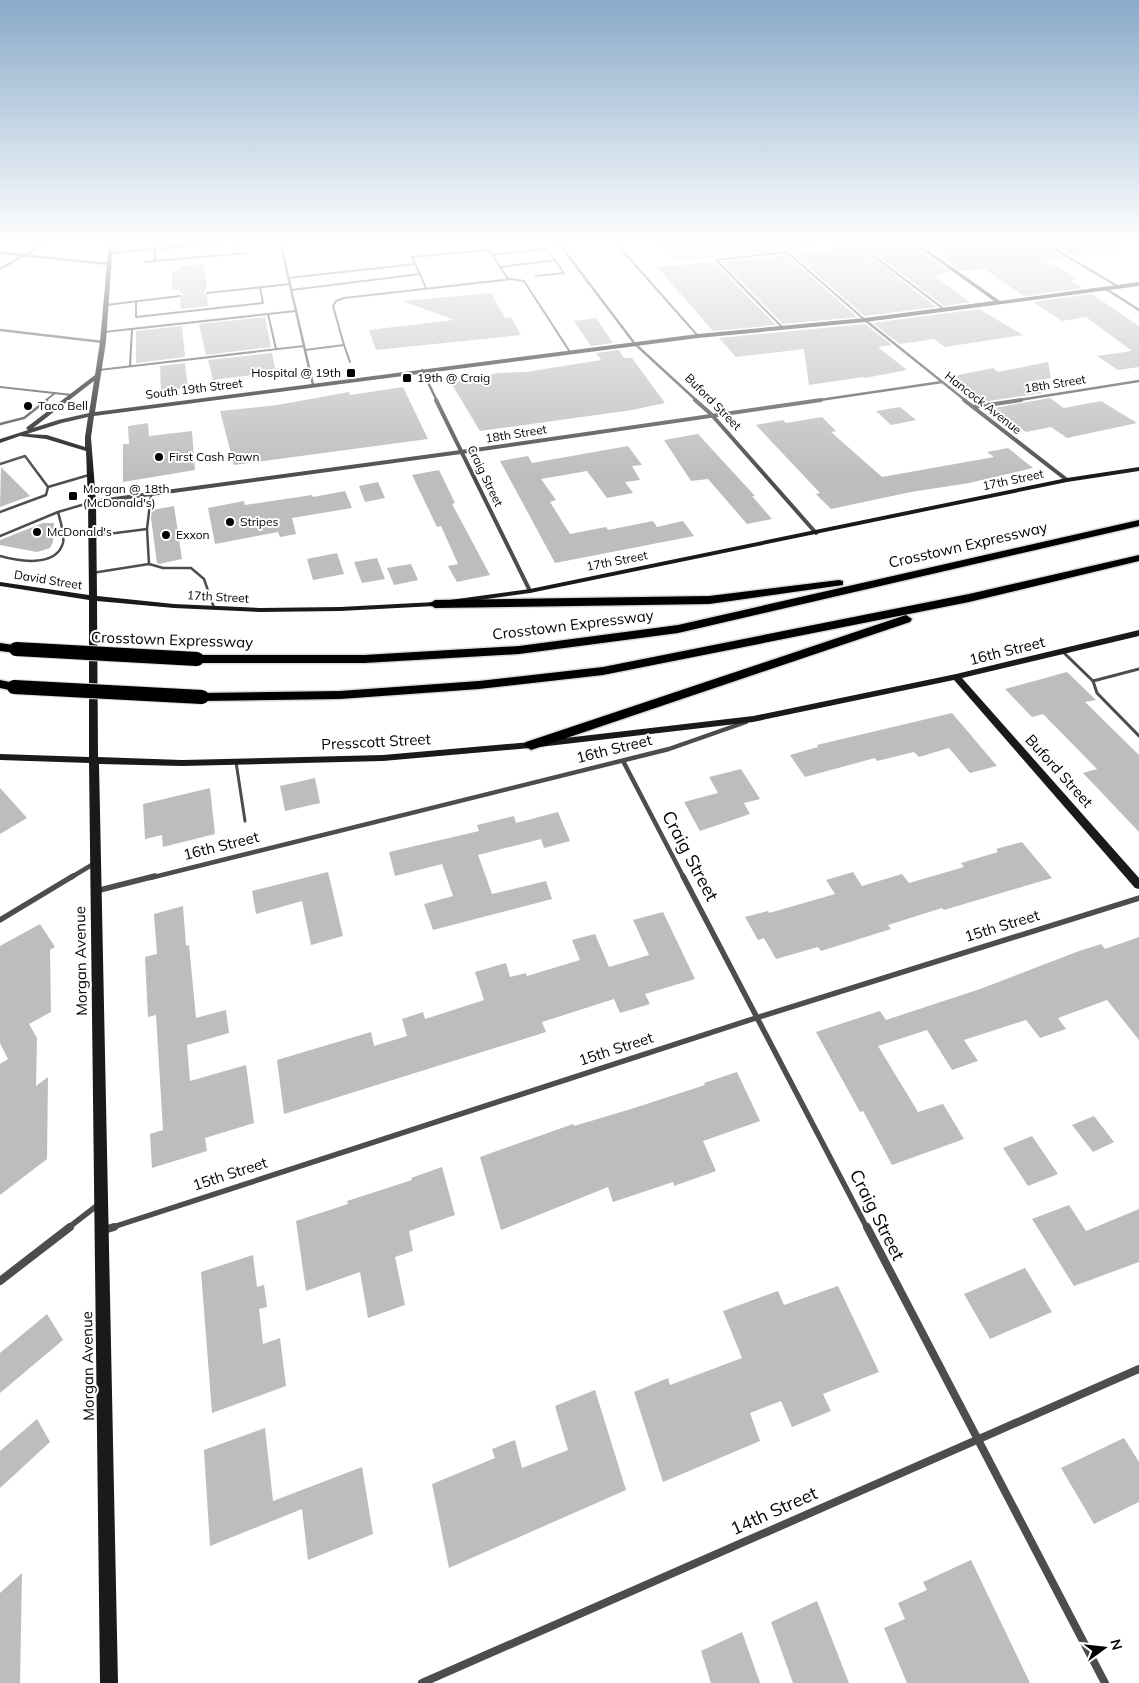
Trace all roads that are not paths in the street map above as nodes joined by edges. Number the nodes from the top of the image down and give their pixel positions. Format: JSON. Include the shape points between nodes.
{"nodes":[{"id":1,"x":105,"y":320,"type":"edge"},
{"id":2,"x":218,"y":320,"type":"edge"},
{"id":3,"x":269,"y":320,"type":"edge"},
{"id":4,"x":298,"y":320,"type":"edge"},
{"id":5,"x":337,"y":320,"type":"edge"},
{"id":6,"x":549,"y":320,"type":"edge"},
{"id":7,"x":616,"y":320,"type":"edge"},
{"id":8,"x":683,"y":320,"type":"edge"},
{"id":9,"x":775,"y":320,"type":"edge"},
{"id":10,"x":865,"y":320,"type":"junction"},
{"id":11,"x":869,"y":320,"type":"edge"},
{"id":12,"x":783,"y":328,"type":"junction"},
{"id":13,"x":132,"y":329,"type":"junction"},
{"id":14,"x":0,"y":330,"type":"edge"},
{"id":15,"x":104,"y":332,"type":"junction"},
{"id":16,"x":698,"y":336,"type":"junction"},
{"id":17,"x":103,"y":342,"type":"junction"},
{"id":18,"x":635,"y":344,"type":"junction"},
{"id":19,"x":344,"y":345,"type":"junction"},
{"id":20,"x":304,"y":346,"type":"junction"},
{"id":21,"x":276,"y":349,"type":"junction"},
{"id":22,"x":305,"y":350,"type":"junction"},
{"id":23,"x":570,"y":352,"type":"junction"},
{"id":24,"x":350,"y":362,"type":"dead end"},
{"id":25,"x":130,"y":366,"type":"junction"},
{"id":26,"x":422,"y":370,"type":"junction"},
{"id":27,"x":99,"y":373,"type":"junction"},
{"id":28,"x":1139,"y":381,"type":"edge"},
{"id":29,"x":942,"y":382,"type":"junction"},
{"id":30,"x":313,"y":385,"type":"junction"},
{"id":31,"x":0,"y":387,"type":"edge"},
{"id":32,"x":55,"y":393,"type":"junction"},
{"id":33,"x":72,"y":395,"type":"junction"},
{"id":34,"x":974,"y":407,"type":"junction"},
{"id":35,"x":93,"y":414,"type":"junction"},
{"id":36,"x":710,"y":414,"type":"junction"},
{"id":37,"x":0,"y":424,"type":"edge"},
{"id":38,"x":17,"y":435,"type":"junction"},
{"id":39,"x":0,"y":441,"type":"edge"},
{"id":40,"x":89,"y":450,"type":"junction"},
{"id":41,"x":461,"y":452,"type":"junction"},
{"id":42,"x":0,"y":464,"type":"edge"},
{"id":43,"x":1139,"y":468,"type":"edge"},
{"id":44,"x":90,"y":475,"type":"junction"},
{"id":45,"x":1067,"y":480,"type":"junction"},
{"id":46,"x":48,"y":487,"type":"junction"},
{"id":47,"x":150,"y":495,"type":"junction"},
{"id":48,"x":92,"y":502,"type":"junction"},
{"id":49,"x":0,"y":512,"type":"edge"},
{"id":50,"x":58,"y":512,"type":"junction"},
{"id":51,"x":1139,"y":523,"type":"edge"},
{"id":52,"x":147,"y":529,"type":"junction"},
{"id":53,"x":816,"y":532,"type":"junction"},
{"id":54,"x":0,"y":536,"type":"edge"},
{"id":55,"x":92,"y":536,"type":"junction"},
{"id":56,"x":0,"y":556,"type":"edge"},
{"id":57,"x":1139,"y":558,"type":"edge"},
{"id":58,"x":149,"y":564,"type":"junction"},
{"id":59,"x":92,"y":573,"type":"junction"},
{"id":60,"x":920,"y":573,"type":"junction"},
{"id":61,"x":0,"y":584,"type":"edge"},
{"id":62,"x":530,"y":591,"type":"junction"},
{"id":63,"x":92,"y":598,"type":"junction"},
{"id":64,"x":969,"y":598,"type":"junction"},
{"id":65,"x":435,"y":604,"type":"junction"},
{"id":66,"x":214,"y":608,"type":"junction"},
{"id":67,"x":1139,"y":633,"type":"edge"},
{"id":68,"x":0,"y":647,"type":"edge"},
{"id":69,"x":1063,"y":652,"type":"junction"},
{"id":70,"x":1139,"y":669,"type":"edge"},
{"id":71,"x":956,"y":678,"type":"junction"},
{"id":72,"x":1093,"y":681,"type":"junction"},
{"id":73,"x":0,"y":684,"type":"edge"},
{"id":74,"x":753,"y":719,"type":"junction"},
{"id":75,"x":1139,"y":736,"type":"edge"},
{"id":76,"x":531,"y":745,"type":"junction"},
{"id":77,"x":0,"y":758,"type":"edge"},
{"id":78,"x":94,"y":761,"type":"junction"},
{"id":79,"x":622,"y":761,"type":"junction"},
{"id":80,"x":236,"y":762,"type":"junction"},
{"id":81,"x":245,"y":822,"type":"dead end"},
{"id":82,"x":95,"y":863,"type":"junction"},
{"id":83,"x":1139,"y":885,"type":"edge"},
{"id":84,"x":96,"y":892,"type":"junction"},
{"id":85,"x":1139,"y":898,"type":"edge"},
{"id":86,"x":0,"y":920,"type":"edge"},
{"id":87,"x":758,"y":1017,"type":"junction"},
{"id":88,"x":101,"y":1202,"type":"junction"},
{"id":89,"x":102,"y":1230,"type":"junction"},
{"id":90,"x":0,"y":1281,"type":"edge"},
{"id":91,"x":1139,"y":1369,"type":"edge"},
{"id":92,"x":977,"y":1439,"type":"junction"},
{"id":93,"x":109,"y":1683,"type":"edge"},
{"id":94,"x":422,"y":1683,"type":"edge"},
{"id":95,"x":1105,"y":1683,"type":"edge"}],
"edges":[{"from":1,"to":15,"type":"main road","name":"Morgan Avenue"},
{"from":2,"to":13,"type":"lane"},
{"from":3,"to":21,"type":"lane"},
{"from":4,"to":20,"type":"street"},
{"from":5,"to":19,"type":"lane"},
{"from":6,"to":23,"type":"lane"},
{"from":7,"to":18,"type":"street","name":"Buford Street"},
{"from":8,"to":16,"type":"lane"},
{"from":9,"to":12,"type":"lane"},
{"from":10,"to":11,"type":"main road","name":"South 19th Street"},
{"from":10,"to":12,"type":"main road","name":"South 19th Street"},
{"from":10,"to":29,"type":"street","name":"Hancock Avenue"},
{"from":12,"to":16,"type":"main road","name":"South 19th Street"},
{"from":13,"to":15,"type":"lane"},
{"from":13,"to":25,"type":"lane"},
{"from":14,"to":17,"type":"street"},
{"from":15,"to":17,"type":"main road","name":"Morgan Avenue"},
{"from":16,"to":18,"type":"main road","name":"South 19th Street"},
{"from":17,"to":27,"type":"main road","name":"Morgan Avenue"},
{"from":18,"to":23,"type":"main road","name":"South 19th Street"},
{"from":18,"to":36,"type":"street","name":"Buford Street"},
{"from":19,"to":22,"type":"lane"},
{"from":19,"to":24,"type":"lane"},
{"from":20,"to":21,"type":"lane"},
{"from":20,"to":22,"type":"street"},
{"from":21,"to":25,"type":"lane"},
{"from":22,"to":30,"type":"street"},
{"from":23,"to":26,"type":"main road","name":"South 19th Street"},
{"from":25,"to":27,"type":"lane"},
{"from":26,"to":30,"type":"main road","name":"South 19th Street"},
{"from":26,"to":41,"type":"street","name":"Craig Street"},
{"from":27,"to":33,"type":"main road"},
{"from":27,"to":35,"type":"main road","name":"Morgan Avenue"},
{"from":28,"to":34,"type":"street","name":"18th Street"},
{"from":29,"to":34,"type":"street","name":"Hancock Avenue"},
{"from":29,"to":36,"type":"street","name":"18th Street"},
{"from":30,"to":35,"type":"main road","name":"South 19th Street"},
{"from":31,"to":32,"type":"lane"},
{"from":32,"to":33,"type":"lane"},
{"from":32,"to":37,"type":"lane","via":[[24,418]]},
{"from":33,"to":38,"type":"main road"},
{"from":34,"to":45,"type":"street","name":"Hancock Avenue"},
{"from":35,"to":38,"type":"main road","name":"South 19th Street"},
{"from":35,"to":40,"type":"main road","name":"Morgan Avenue"},
{"from":36,"to":41,"type":"street","name":"18th Street"},
{"from":36,"to":53,"type":"street","name":"Buford Street"},
{"from":38,"to":39,"type":"main road","name":"South 19th Street"},
{"from":38,"to":40,"type":"main road","via":[[47,437]]},
{"from":40,"to":44,"type":"main road","name":"Morgan Avenue"},
{"from":41,"to":47,"type":"street","name":"18th Street"},
{"from":41,"to":62,"type":"street","name":"Craig Street"},
{"from":42,"to":46,"type":"lane","via":[[25,456]]},
{"from":43,"to":45,"type":"main road","name":"17th Street"},
{"from":44,"to":46,"type":"lane"},
{"from":44,"to":48,"type":"main road","name":"Morgan Avenue"},
{"from":45,"to":53,"type":"main road","name":"17th Street"},
{"from":46,"to":49,"type":"lane","via":[[46,495]]},
{"from":47,"to":48,"type":"street","name":"18th Street"},
{"from":47,"to":52,"type":"lane"},
{"from":48,"to":50,"type":"lane"},
{"from":48,"to":55,"type":"main road","name":"Morgan Avenue"},
{"from":50,"to":54,"type":"lane"},
{"from":50,"to":56,"type":"lane","via":[[63,541],[53,554],[34,563]]},
{"from":51,"to":60,"type":"highway","name":"Crosstown Expressway"},
{"from":52,"to":55,"type":"lane"},
{"from":52,"to":58,"type":"lane"},
{"from":53,"to":62,"type":"main road","name":"17th Street"},
{"from":55,"to":59,"type":"main road","name":"Morgan Avenue"},
{"from":57,"to":64,"type":"highway"},
{"from":58,"to":59,"type":"lane"},
{"from":58,"to":66,"type":"lane","via":[[163,568],[191,568],[204,579]]},
{"from":59,"to":63,"type":"main road","name":"Morgan Avenue"},
{"from":60,"to":65,"type":"highway","via":[[708,600]]},
{"from":60,"to":68,"type":"highway","name":"Crosstown Expressway","bridge":true,"via":[[678,629],[519,650],[364,659],[197,660]]},
{"from":61,"to":63,"type":"main road","name":"David Street"},
{"from":62,"to":65,"type":"main road","name":"17th Street"},
{"from":63,"to":66,"type":"main road","name":"17th Street"},
{"from":63,"to":78,"type":"main road","name":"Morgan Avenue"},
{"from":64,"to":73,"type":"highway","bridge":true,"via":[[602,671],[478,685],[340,695],[202,697]]},
{"from":64,"to":76,"type":"highway"},
{"from":65,"to":66,"type":"main road","name":"17th Street","via":[[340,609]]},
{"from":67,"to":69,"type":"main road","name":"16th Street"},
{"from":69,"to":71,"type":"main road","name":"16th Street"},
{"from":69,"to":72,"type":"lane"},
{"from":70,"to":72,"type":"lane"},
{"from":71,"to":74,"type":"main road","name":"16th Street"},
{"from":71,"to":83,"type":"main road","name":"Buford Street"},
{"from":72,"to":75,"type":"lane","via":[[1097,693]]},
{"from":74,"to":76,"type":"main road","name":"Presscott Street"},
{"from":74,"to":79,"type":"street","name":"16th Street","via":[[669,749]]},
{"from":76,"to":80,"type":"main road","name":"Presscott Street","via":[[383,758]]},
{"from":77,"to":78,"type":"main road","name":"Presscott Street"},
{"from":78,"to":80,"type":"main road","name":"Presscott Street"},
{"from":78,"to":82,"type":"main road","name":"Morgan Avenue"},
{"from":79,"to":84,"type":"street","name":"16th Street"},
{"from":79,"to":87,"type":"street","name":"Craig Street"},
{"from":80,"to":81,"type":"lane"},
{"from":82,"to":84,"type":"main road","name":"Morgan Avenue"},
{"from":82,"to":86,"type":"street"},
{"from":84,"to":88,"type":"main road","name":"Morgan Avenue"},
{"from":85,"to":87,"type":"street","name":"15th Street"},
{"from":87,"to":89,"type":"street","name":"15th Street"},
{"from":87,"to":92,"type":"street","name":"Craig Street"},
{"from":88,"to":89,"type":"main road","name":"Morgan Avenue"},
{"from":88,"to":90,"type":"street"},
{"from":89,"to":93,"type":"main road","name":"Morgan Avenue"},
{"from":91,"to":92,"type":"street","name":"14th Street"},
{"from":92,"to":94,"type":"street","name":"14th Street"},
{"from":92,"to":95,"type":"street","name":"Craig Street"}]}
